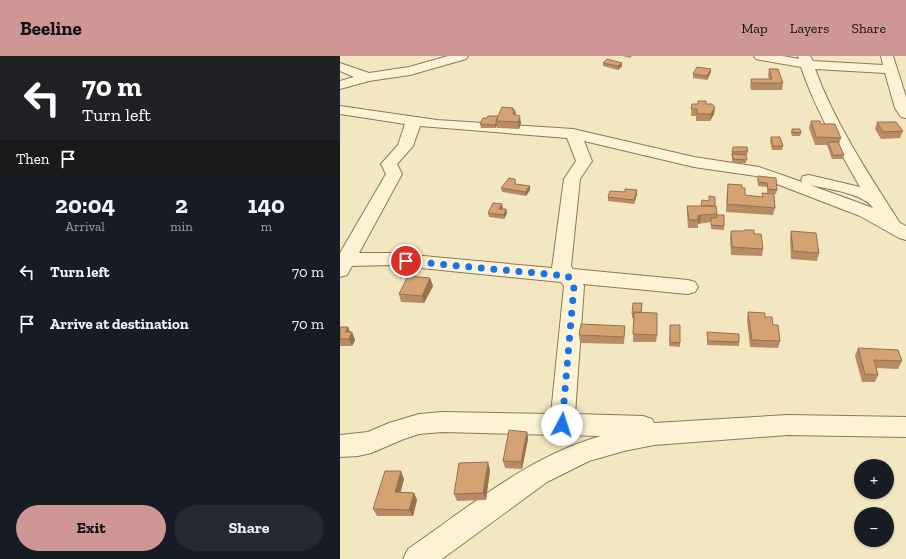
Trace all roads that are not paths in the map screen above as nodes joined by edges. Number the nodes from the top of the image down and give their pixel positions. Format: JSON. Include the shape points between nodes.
{"nodes":[{"id":1,"x":440,"y":56,"type":"edge"},
{"id":2,"x":462,"y":56,"type":"edge"},
{"id":3,"x":760,"y":56,"type":"edge"},
{"id":4,"x":805,"y":60,"type":"edge"},
{"id":5,"x":889,"y":63,"type":"edge"},
{"id":6,"x":340,"y":67,"type":"edge"},
{"id":7,"x":426,"y":67,"type":"junction"},
{"id":8,"x":368,"y":78,"type":"junction"},
{"id":9,"x":340,"y":85,"type":"edge"},
{"id":10,"x":340,"y":110,"type":"edge"},
{"id":11,"x":906,"y":114,"type":"edge"},
{"id":12,"x":414,"y":121,"type":"junction"},
{"id":13,"x":573,"y":134,"type":"junction"},
{"id":14,"x":759,"y":172,"type":"junction"},
{"id":15,"x":876,"y":199,"type":"junction"},
{"id":16,"x":892,"y":225,"type":"junction"},
{"id":17,"x":906,"y":234,"type":"edge"},
{"id":18,"x":342,"y":264,"type":"edge"},
{"id":19,"x":568,"y":276,"type":"junction"},
{"id":20,"x":688,"y":287,"type":"dead end"},
{"id":21,"x":562,"y":425,"type":"junction"},
{"id":22,"x":650,"y":426,"type":"dead end"},
{"id":23,"x":906,"y":427,"type":"edge"},
{"id":24,"x":340,"y":446,"type":"edge"},
{"id":25,"x":418,"y":559,"type":"edge"}],
"edges":[{"from":1,"to":7,"type":"street"},
{"from":2,"to":7,"type":"street"},
{"from":3,"to":4,"type":"street"},
{"from":4,"to":5,"type":"street"},
{"from":4,"to":15,"type":"street","via":[[816,87]]},
{"from":5,"to":11,"type":"street"},
{"from":6,"to":8,"type":"street"},
{"from":7,"to":8,"type":"street"},
{"from":8,"to":9,"type":"street"},
{"from":10,"to":12,"type":"street"},
{"from":12,"to":13,"type":"street"},
{"from":12,"to":18,"type":"street","via":[[404,146],[389,164],[394,174]]},
{"from":13,"to":14,"type":"street","via":[[694,162]]},
{"from":13,"to":19,"type":"street","via":[[584,161],[572,179],[561,266]]},
{"from":14,"to":15,"type":"street","via":[[848,188]]},
{"from":14,"to":16,"type":"street","via":[[866,212]]},
{"from":15,"to":16,"type":"street"},
{"from":16,"to":17,"type":"street"},
{"from":18,"to":19,"type":"street","via":[[391,259]]},
{"from":19,"to":20,"type":"street"},
{"from":19,"to":21,"type":"street","via":[[574,286]]},
{"from":21,"to":22,"type":"street"},
{"from":21,"to":24,"type":"street","via":[[523,422],[419,424],[371,442]]},
{"from":23,"to":25,"type":"street","via":[[788,425],[654,434],[624,440],[583,452],[538,474]]}]}
